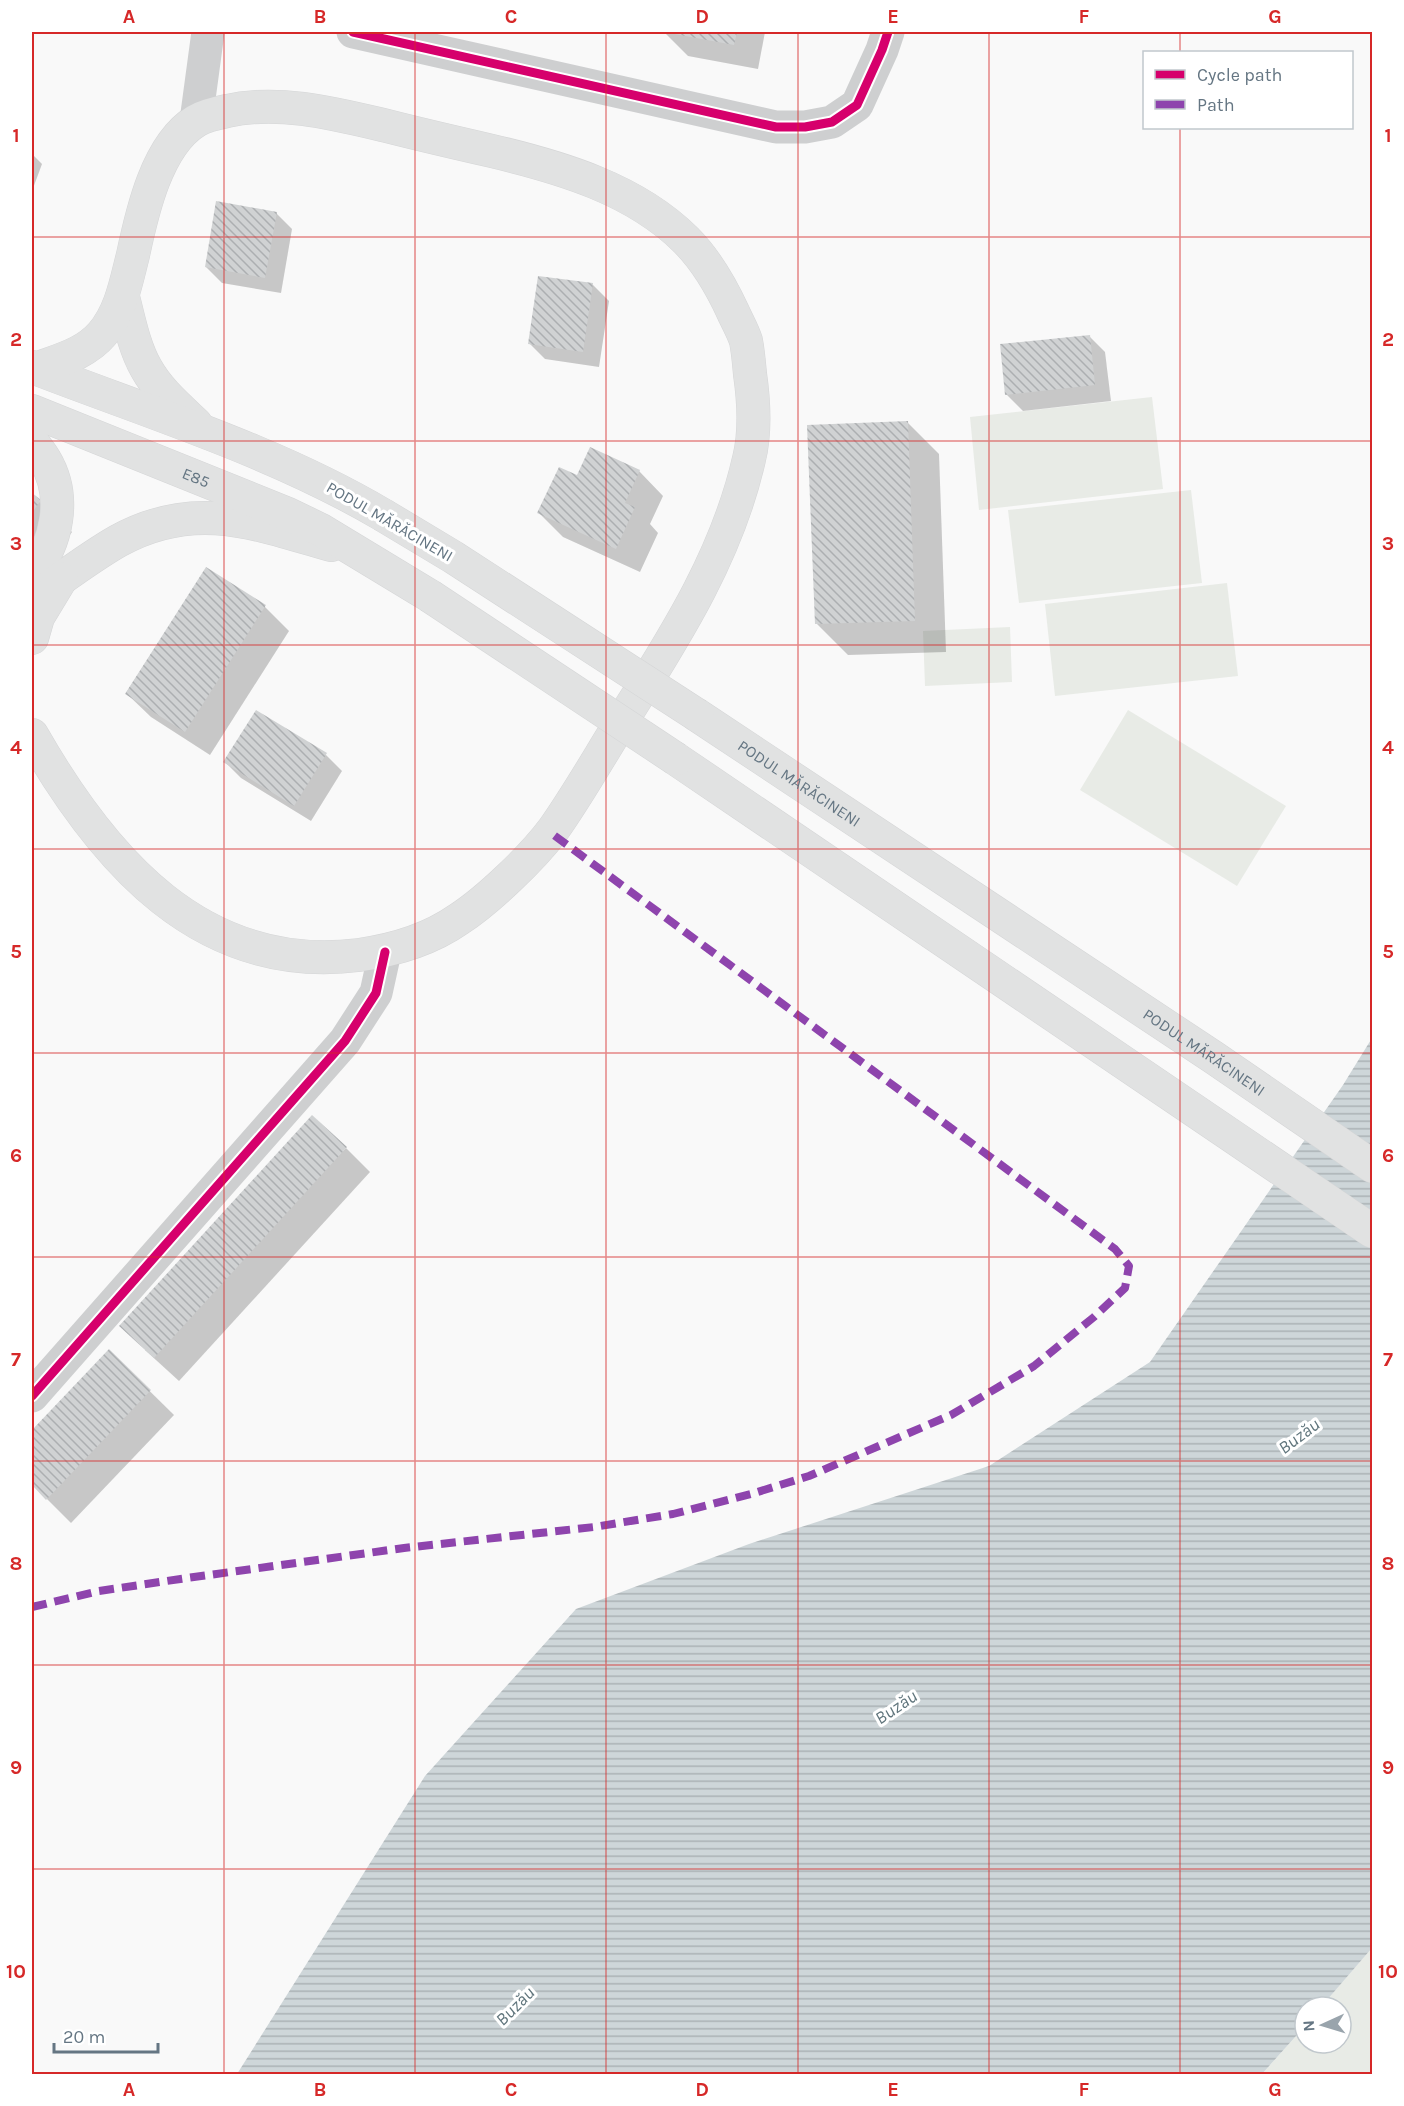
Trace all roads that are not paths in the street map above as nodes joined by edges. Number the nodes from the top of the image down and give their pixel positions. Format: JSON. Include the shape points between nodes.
{"nodes":[{"id":1,"x":208,"y":32,"type":"edge"},
{"id":2,"x":353,"y":32,"type":"edge"},
{"id":3,"x":888,"y":32,"type":"edge"},
{"id":4,"x":196,"y":121,"type":"junction"},
{"id":5,"x":123,"y":297,"type":"junction"},
{"id":6,"x":34,"y":368,"type":"edge"},
{"id":7,"x":32,"y":411,"type":"edge"},
{"id":8,"x":206,"y":433,"type":"junction"},
{"id":9,"x":32,"y":441,"type":"edge"},
{"id":10,"x":357,"y":552,"type":"junction"},
{"id":11,"x":46,"y":577,"type":"edge"},
{"id":12,"x":32,"y":600,"type":"edge"},
{"id":13,"x":32,"y":638,"type":"edge"},
{"id":14,"x":32,"y":734,"type":"edge"},
{"id":15,"x":385,"y":952,"type":"junction"},
{"id":16,"x":1372,"y":1166,"type":"edge"},
{"id":17,"x":1372,"y":1232,"type":"edge"},
{"id":18,"x":32,"y":1396,"type":"edge"}],
"edges":[{"from":1,"to":4,"type":"street"},
{"from":2,"to":3,"type":"street","via":[[776,127],[832,122],[857,105]]},
{"from":4,"to":5,"type":"main road","via":[[173,142],[159,166],[138,230]]},
{"from":4,"to":15,"type":"main road","via":[[246,107],[337,114],[536,162],[604,186],[651,211],[687,241],[720,285],[746,340],[754,406],[751,455],[727,529],[682,624],[551,833],[509,877],[461,918],[422,941]]},
{"from":5,"to":6,"type":"main road","via":[[103,333],[83,350]]},
{"from":5,"to":8,"type":"main road","via":[[146,368],[164,393]]},
{"from":6,"to":8,"type":"main road"},
{"from":7,"to":10,"type":"main road","name":"E85","via":[[288,514]]},
{"from":8,"to":16,"type":"main road","name":"PODUL MĂRĂCINENI","bridge":true,"via":[[353,497],[453,557],[1214,1057]]},
{"from":9,"to":11,"type":"main road","via":[[55,483],[58,511],[54,535],[43,560]]},
{"from":10,"to":11,"type":"main road","via":[[252,522],[216,517],[181,519],[145,528]]},
{"from":10,"to":17,"type":"main road","bridge":true,"via":[[676,759]]},
{"from":11,"to":12,"type":"main road"},
{"from":11,"to":13,"type":"main road"},
{"from":14,"to":15,"type":"main road","via":[[108,849],[154,892],[196,922],[242,944],[290,956],[335,958]]},
{"from":15,"to":18,"type":"street","via":[[376,993],[345,1041]]}]}
